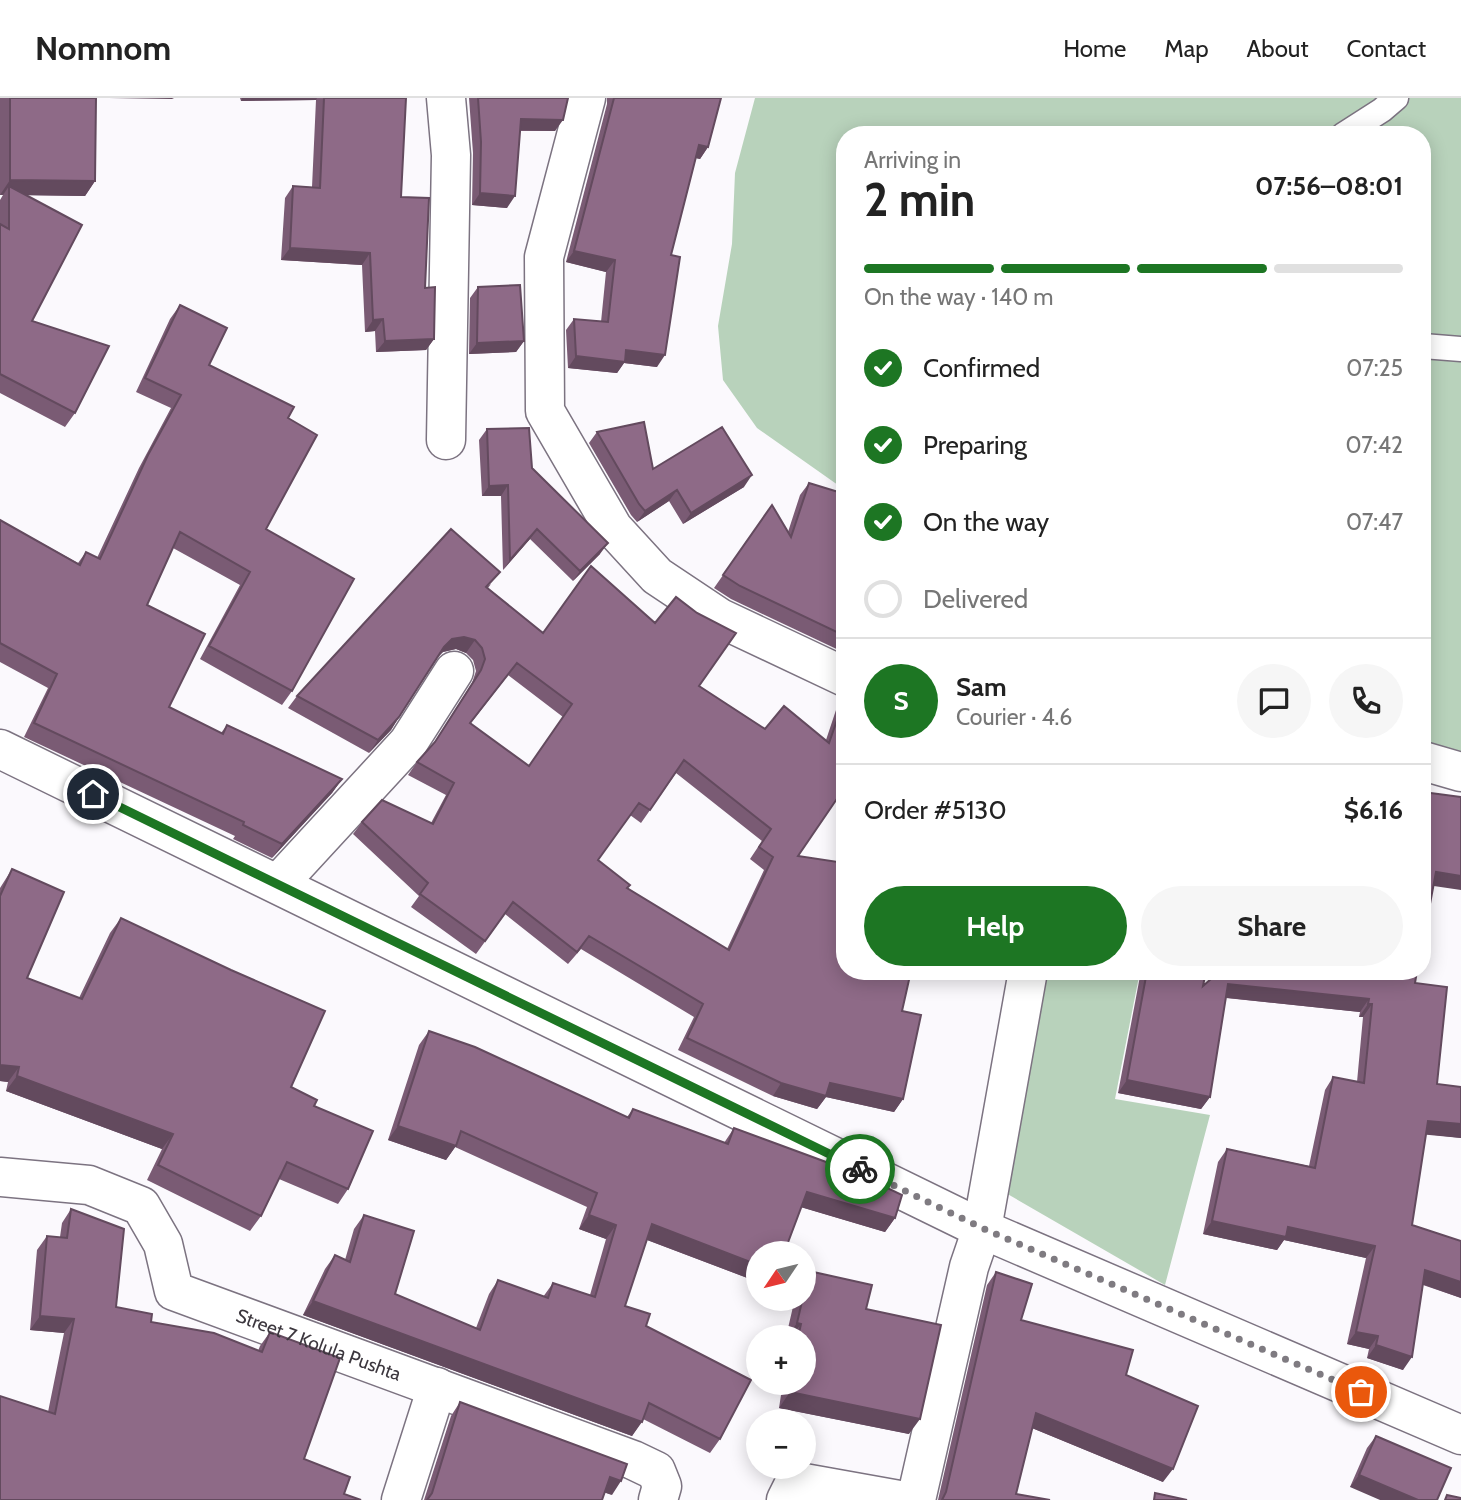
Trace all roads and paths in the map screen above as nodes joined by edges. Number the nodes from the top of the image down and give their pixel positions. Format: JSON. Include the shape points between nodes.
{"nodes":[{"id":1,"x":446,"y":98,"type":"edge"},
{"id":2,"x":586,"y":98,"type":"edge"},
{"id":3,"x":1396,"y":98,"type":"edge"},
{"id":4,"x":1357,"y":126,"type":"edge"},
{"id":5,"x":1431,"y":347,"type":"edge"},
{"id":6,"x":1461,"y":349,"type":"edge"},
{"id":7,"x":446,"y":440,"type":"dead end"},
{"id":8,"x":454,"y":671,"type":"dead end"},
{"id":9,"x":836,"y":673,"type":"edge"},
{"id":10,"x":0,"y":750,"type":"edge"},
{"id":11,"x":1431,"y":763,"type":"edge"},
{"id":12,"x":1461,"y":772,"type":"edge"},
{"id":13,"x":278,"y":884,"type":"junction"},
{"id":14,"x":1026,"y":980,"type":"edge"},
{"id":15,"x":0,"y":1177,"type":"edge"},
{"id":16,"x":982,"y":1228,"type":"junction"},
{"id":17,"x":437,"y":1387,"type":"junction"},
{"id":18,"x":1461,"y":1435,"type":"edge"},
{"id":19,"x":401,"y":1500,"type":"edge"},
{"id":20,"x":658,"y":1500,"type":"edge"},
{"id":21,"x":786,"y":1500,"type":"edge"},
{"id":22,"x":898,"y":1500,"type":"edge"},
{"id":23,"x":916,"y":1500,"type":"edge"}],
"edges":[{"from":1,"to":7,"type":"street","via":[[451,155]]},
{"from":2,"to":9,"type":"street","via":[[544,257],[545,411],[613,528],[657,576],[720,618]]},
{"from":3,"to":4,"type":"lane"},
{"from":5,"to":6,"type":"lane"},
{"from":8,"to":13,"type":"street","via":[[408,743]]},
{"from":10,"to":13,"type":"street"},
{"from":11,"to":12,"type":"street"},
{"from":13,"to":16,"type":"street"},
{"from":14,"to":16,"type":"street"},
{"from":15,"to":17,"type":"street","name":"Street 7 Kolula Pushta","via":[[89,1185],[141,1206],[163,1244],[174,1291]]},
{"from":16,"to":18,"type":"street"},
{"from":16,"to":23,"type":"street","via":[[969,1266]]},
{"from":17,"to":19,"type":"street"},
{"from":17,"to":20,"type":"street","name":"Street 7 Kolula Pushta","via":[[656,1471],[662,1486]]},
{"from":21,"to":22,"type":"street","via":[[793,1486],[804,1483]]}]}
